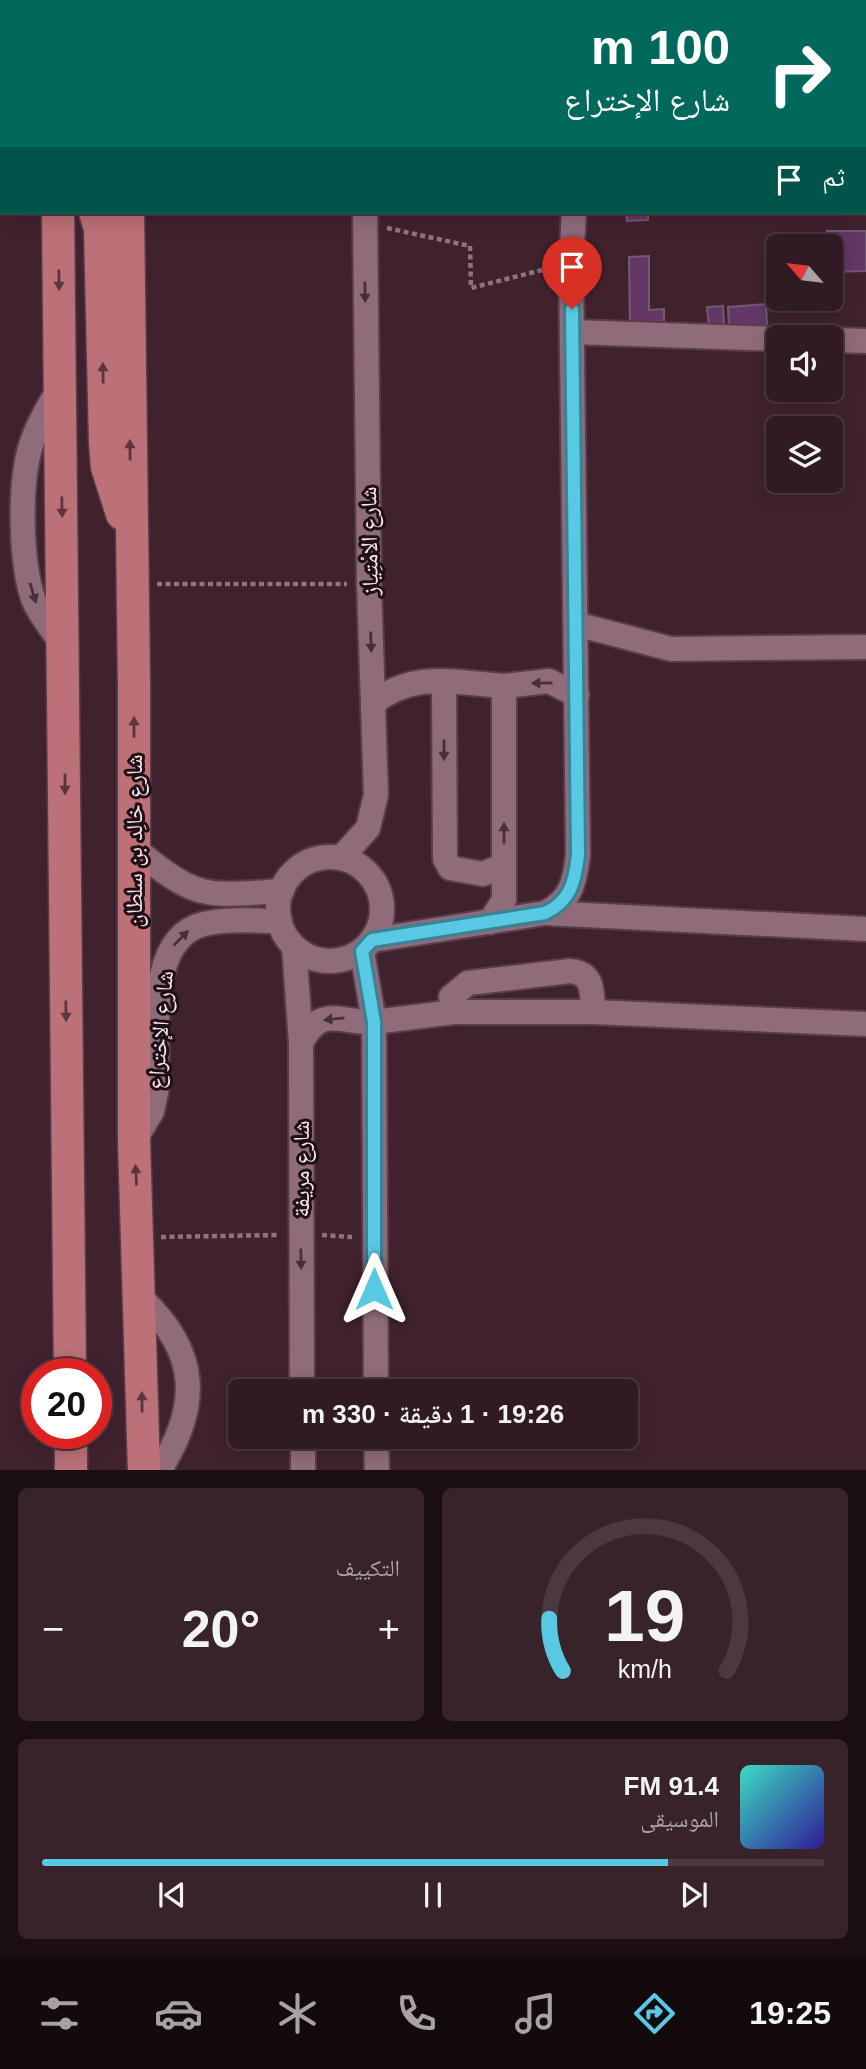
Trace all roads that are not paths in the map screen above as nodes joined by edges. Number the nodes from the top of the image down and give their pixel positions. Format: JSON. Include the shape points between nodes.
{"nodes":[{"id":1,"x":58,"y":214,"type":"edge"},
{"id":2,"x":96,"y":214,"type":"edge"},
{"id":3,"x":128,"y":214,"type":"edge"},
{"id":4,"x":574,"y":214,"type":"edge"},
{"id":5,"x":365,"y":218,"type":"edge"},
{"id":6,"x":572,"y":332,"type":"junction"},
{"id":7,"x":766,"y":339,"type":"edge"},
{"id":8,"x":843,"y":340,"type":"edge"},
{"id":9,"x":866,"y":341,"type":"edge"},
{"id":10,"x":131,"y":535,"type":"junction"},
{"id":11,"x":576,"y":624,"type":"junction"},
{"id":12,"x":866,"y":647,"type":"edge"},
{"id":13,"x":444,"y":682,"type":"junction"},
{"id":14,"x":504,"y":686,"type":"junction"},
{"id":15,"x":577,"y":695,"type":"junction"},
{"id":16,"x":373,"y":703,"type":"junction"},
{"id":17,"x":134,"y":848,"type":"junction"},
{"id":18,"x":341,"y":858,"type":"junction"},
{"id":19,"x":504,"y":865,"type":"junction"},
{"id":20,"x":282,"y":891,"type":"junction"},
{"id":21,"x":545,"y":913,"type":"junction"},
{"id":22,"x":280,"y":921,"type":"junction"},
{"id":23,"x":490,"y":922,"type":"junction"},
{"id":24,"x":866,"y":929,"type":"edge"},
{"id":25,"x":367,"y":945,"type":"junction"},
{"id":26,"x":294,"y":946,"type":"junction"},
{"id":27,"x":454,"y":1012,"type":"junction"},
{"id":28,"x":593,"y":1012,"type":"junction"},
{"id":29,"x":374,"y":1022,"type":"junction"},
{"id":30,"x":866,"y":1024,"type":"edge"},
{"id":31,"x":301,"y":1043,"type":"junction"},
{"id":32,"x":134,"y":1141,"type":"junction"},
{"id":33,"x":141,"y":1298,"type":"junction"},
{"id":34,"x":70,"y":1358,"type":"edge"},
{"id":35,"x":302,"y":1379,"type":"edge"},
{"id":36,"x":376,"y":1379,"type":"edge"},
{"id":37,"x":71,"y":1449,"type":"edge"},
{"id":38,"x":303,"y":1449,"type":"edge"},
{"id":39,"x":376,"y":1449,"type":"edge"},
{"id":40,"x":71,"y":1470,"type":"edge"},
{"id":41,"x":144,"y":1470,"type":"edge"},
{"id":42,"x":160,"y":1470,"type":"edge"},
{"id":43,"x":303,"y":1470,"type":"edge"},
{"id":44,"x":377,"y":1470,"type":"edge"}],
"edges":[{"from":1,"to":34,"type":"main road","one_way":true},
{"from":10,"to":2,"type":"main road","one_way":true,"via":[[107,467],[100,229]]},
{"from":10,"to":3,"type":"main road","name":"شارع خالِد بن سلطان","one_way":true},
{"from":4,"to":6,"type":"lane"},
{"from":5,"to":16,"type":"lane","name":"شارع الامْتِياز","one_way":true},
{"from":6,"to":7,"type":"lane"},
{"from":6,"to":11,"type":"lane"},
{"from":8,"to":9,"type":"lane"},
{"from":17,"to":10,"type":"main road","name":"شارع خالِد بن سلطان","one_way":true},
{"from":11,"to":12,"type":"lane","via":[[671,649]]},
{"from":11,"to":15,"type":"lane"},
{"from":13,"to":14,"type":"lane"},
{"from":13,"to":16,"type":"lane","via":[[415,680],[392,688]]},
{"from":13,"to":19,"type":"lane","one_way":true,"via":[[445,859],[450,868],[483,874]]},
{"from":15,"to":14,"type":"lane","one_way":true,"via":[[549,681]]},
{"from":19,"to":14,"type":"lane","one_way":true},
{"from":15,"to":21,"type":"lane","via":[[575,883],[559,907]]},
{"from":16,"to":18,"type":"lane","name":"شارع الامْتِياز","via":[[376,795],[369,828]]},
{"from":17,"to":20,"type":"lane","via":[[168,876],[201,893]]},
{"from":17,"to":32,"type":"main road","name":"شارع خالِد بن سلطان"},
{"from":18,"to":20,"type":"lane","via":[[312,860],[289,878]]},
{"from":18,"to":25,"type":"lane","via":[[367,872],[376,884],[382,913]]},
{"from":19,"to":23,"type":"lane","via":[[504,900]]},
{"from":20,"to":22,"type":"lane"},
{"from":21,"to":23,"type":"lane"},
{"from":21,"to":24,"type":"lane"},
{"from":22,"to":26,"type":"lane"},
{"from":32,"to":22,"type":"lane","name":"شارع الإختراع","one_way":true,"via":[[152,1111],[156,1093],[160,975],[178,939],[205,923]]},
{"from":23,"to":25,"type":"lane"},
{"from":25,"to":26,"type":"lane","via":[[334,961],[319,960]]},
{"from":25,"to":29,"type":"lane"},
{"from":26,"to":31,"type":"lane","name":"شارع مريفة"},
{"from":27,"to":28,"type":"lane"},
{"from":27,"to":28,"type":"lane","via":[[451,997],[468,983],[570,971],[584,975],[591,984]]},
{"from":27,"to":29,"type":"lane"},
{"from":28,"to":30,"type":"lane"},
{"from":29,"to":31,"type":"lane","one_way":true,"via":[[331,1017],[318,1021]]},
{"from":29,"to":36,"type":"lane"},
{"from":31,"to":35,"type":"lane","name":"شارع مريفة","one_way":true},
{"from":33,"to":32,"type":"main road","name":"شارع خالِد بن سلطان","one_way":true},
{"from":41,"to":33,"type":"main road","name":"شارع خالِد بن سلطان","one_way":true},
{"from":33,"to":42,"type":"lane","via":[[169,1326],[181,1348],[187,1374],[182,1426]]},
{"from":37,"to":40,"type":"main road"},
{"from":38,"to":43,"type":"lane"},
{"from":39,"to":44,"type":"lane"}]}
